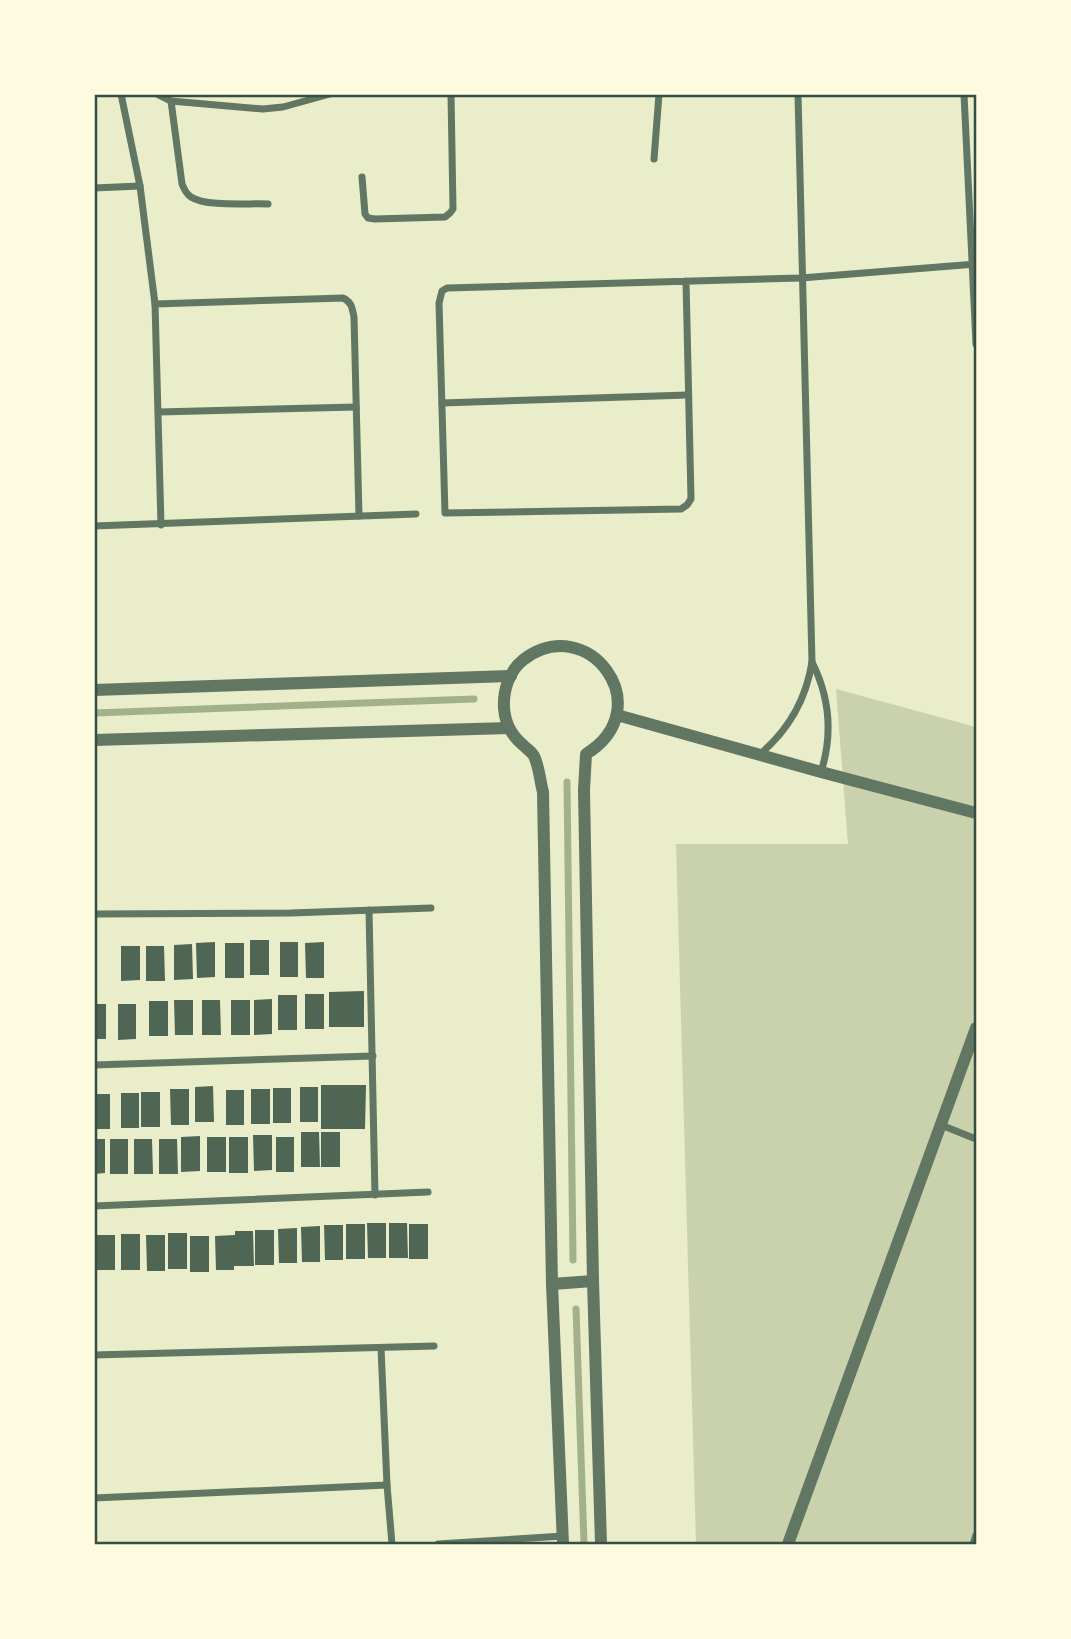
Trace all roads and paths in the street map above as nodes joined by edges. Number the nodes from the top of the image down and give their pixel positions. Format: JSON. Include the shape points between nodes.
{"nodes":[{"id":1,"x":121,"y":94,"type":"edge"},
{"id":2,"x":157,"y":94,"type":"edge"},
{"id":3,"x":330,"y":94,"type":"edge"},
{"id":4,"x":452,"y":94,"type":"edge"},
{"id":5,"x":659,"y":94,"type":"edge"},
{"id":6,"x":798,"y":94,"type":"edge"},
{"id":7,"x":964,"y":94,"type":"edge"},
{"id":8,"x":171,"y":101,"type":"junction"},
{"id":9,"x":654,"y":159,"type":"dead end"},
{"id":10,"x":362,"y":177,"type":"dead end"},
{"id":11,"x":140,"y":186,"type":"junction"},
{"id":12,"x":94,"y":188,"type":"edge"},
{"id":13,"x":268,"y":204,"type":"dead end"},
{"id":14,"x":974,"y":265,"type":"edge"},
{"id":15,"x":802,"y":278,"type":"junction"},
{"id":16,"x":686,"y":281,"type":"junction"},
{"id":17,"x":155,"y":304,"type":"junction"},
{"id":18,"x":976,"y":344,"type":"edge"},
{"id":19,"x":688,"y":395,"type":"junction"},
{"id":20,"x":442,"y":403,"type":"junction"},
{"id":21,"x":356,"y":407,"type":"junction"},
{"id":22,"x":159,"y":412,"type":"junction"},
{"id":23,"x":416,"y":514,"type":"dead end"},
{"id":24,"x":359,"y":516,"type":"junction"},
{"id":25,"x":160,"y":525,"type":"junction"},
{"id":26,"x":94,"y":526,"type":"edge"},
{"id":27,"x":812,"y":662,"type":"junction"},
{"id":28,"x":511,"y":676,"type":"junction"},
{"id":29,"x":94,"y":690,"type":"edge"},
{"id":30,"x":617,"y":715,"type":"junction"},
{"id":31,"x":509,"y":728,"type":"junction"},
{"id":32,"x":94,"y":740,"type":"edge"},
{"id":33,"x":759,"y":755,"type":"junction"},
{"id":34,"x":821,"y":772,"type":"junction"},
{"id":35,"x":976,"y":813,"type":"edge"},
{"id":36,"x":431,"y":908,"type":"dead end"},
{"id":37,"x":369,"y":911,"type":"junction"},
{"id":38,"x":94,"y":915,"type":"edge"},
{"id":39,"x":976,"y":1028,"type":"edge"},
{"id":40,"x":373,"y":1056,"type":"junction"},
{"id":41,"x":94,"y":1065,"type":"edge"},
{"id":42,"x":941,"y":1125,"type":"junction"},
{"id":43,"x":976,"y":1139,"type":"edge"},
{"id":44,"x":428,"y":1192,"type":"dead end"},
{"id":45,"x":376,"y":1195,"type":"junction"},
{"id":46,"x":94,"y":1206,"type":"edge"},
{"id":47,"x":589,"y":1281,"type":"junction"},
{"id":48,"x":556,"y":1284,"type":"junction"},
{"id":49,"x":434,"y":1346,"type":"dead end"},
{"id":50,"x":381,"y":1348,"type":"junction"},
{"id":51,"x":94,"y":1355,"type":"edge"},
{"id":52,"x":387,"y":1485,"type":"junction"},
{"id":53,"x":94,"y":1498,"type":"edge"},
{"id":54,"x":976,"y":1535,"type":"edge"},
{"id":55,"x":563,"y":1540,"type":"edge"},
{"id":56,"x":392,"y":1545,"type":"edge"},
{"id":57,"x":438,"y":1545,"type":"edge"},
{"id":58,"x":601,"y":1545,"type":"edge"},
{"id":59,"x":788,"y":1545,"type":"edge"},
{"id":60,"x":973,"y":1545,"type":"edge"}],
"edges":[{"from":1,"to":11,"type":"street"},
{"from":2,"to":8,"type":"street"},
{"from":3,"to":8,"type":"street","via":[[263,109]]},
{"from":4,"to":10,"type":"street","via":[[450,213],[445,217],[368,218]]},
{"from":5,"to":9,"type":"street"},
{"from":6,"to":15,"type":"street"},
{"from":7,"to":14,"type":"street"},
{"from":8,"to":13,"type":"street","via":[[186,192],[207,203]]},
{"from":11,"to":12,"type":"street"},
{"from":11,"to":17,"type":"street"},
{"from":14,"to":15,"type":"street"},
{"from":14,"to":18,"type":"street"},
{"from":15,"to":16,"type":"street"},
{"from":15,"to":27,"type":"street"},
{"from":16,"to":19,"type":"street"},
{"from":16,"to":20,"type":"street","via":[[447,288],[439,303]]},
{"from":17,"to":21,"type":"street","via":[[343,298],[351,304],[354,317]]},
{"from":17,"to":22,"type":"street"},
{"from":19,"to":20,"type":"street"},
{"from":19,"to":20,"type":"street","via":[[691,499],[681,509],[445,513]]},
{"from":21,"to":22,"type":"street"},
{"from":21,"to":24,"type":"street"},
{"from":22,"to":25,"type":"street"},
{"from":23,"to":24,"type":"street"},
{"from":24,"to":25,"type":"street"},
{"from":25,"to":26,"type":"street"},
{"from":27,"to":33,"type":"street","via":[[796,714]]},
{"from":27,"to":34,"type":"street","via":[[828,711],[828,742]]},
{"from":28,"to":29,"type":"street"},
{"from":28,"to":30,"type":"street","via":[[520,663],[549,647],[582,651],[607,670],[615,685]]},
{"from":28,"to":31,"type":"street","via":[[504,692]]},
{"from":30,"to":33,"type":"street"},
{"from":30,"to":47,"type":"street","via":[[606,739],[586,754]]},
{"from":31,"to":32,"type":"street"},
{"from":31,"to":48,"type":"street","via":[[534,753],[543,792]]},
{"from":33,"to":34,"type":"street"},
{"from":34,"to":35,"type":"street"},
{"from":36,"to":37,"type":"street"},
{"from":37,"to":38,"type":"street"},
{"from":37,"to":40,"type":"street"},
{"from":39,"to":42,"type":"street"},
{"from":40,"to":41,"type":"street"},
{"from":40,"to":45,"type":"street"},
{"from":42,"to":43,"type":"street"},
{"from":42,"to":59,"type":"street"},
{"from":44,"to":45,"type":"street"},
{"from":45,"to":46,"type":"street"},
{"from":47,"to":48,"type":"street"},
{"from":47,"to":58,"type":"street"},
{"from":48,"to":55,"type":"street"},
{"from":49,"to":50,"type":"street"},
{"from":50,"to":51,"type":"street"},
{"from":50,"to":52,"type":"street"},
{"from":52,"to":53,"type":"street"},
{"from":52,"to":56,"type":"street"},
{"from":54,"to":60,"type":"street"},
{"from":55,"to":57,"type":"street"}]}
